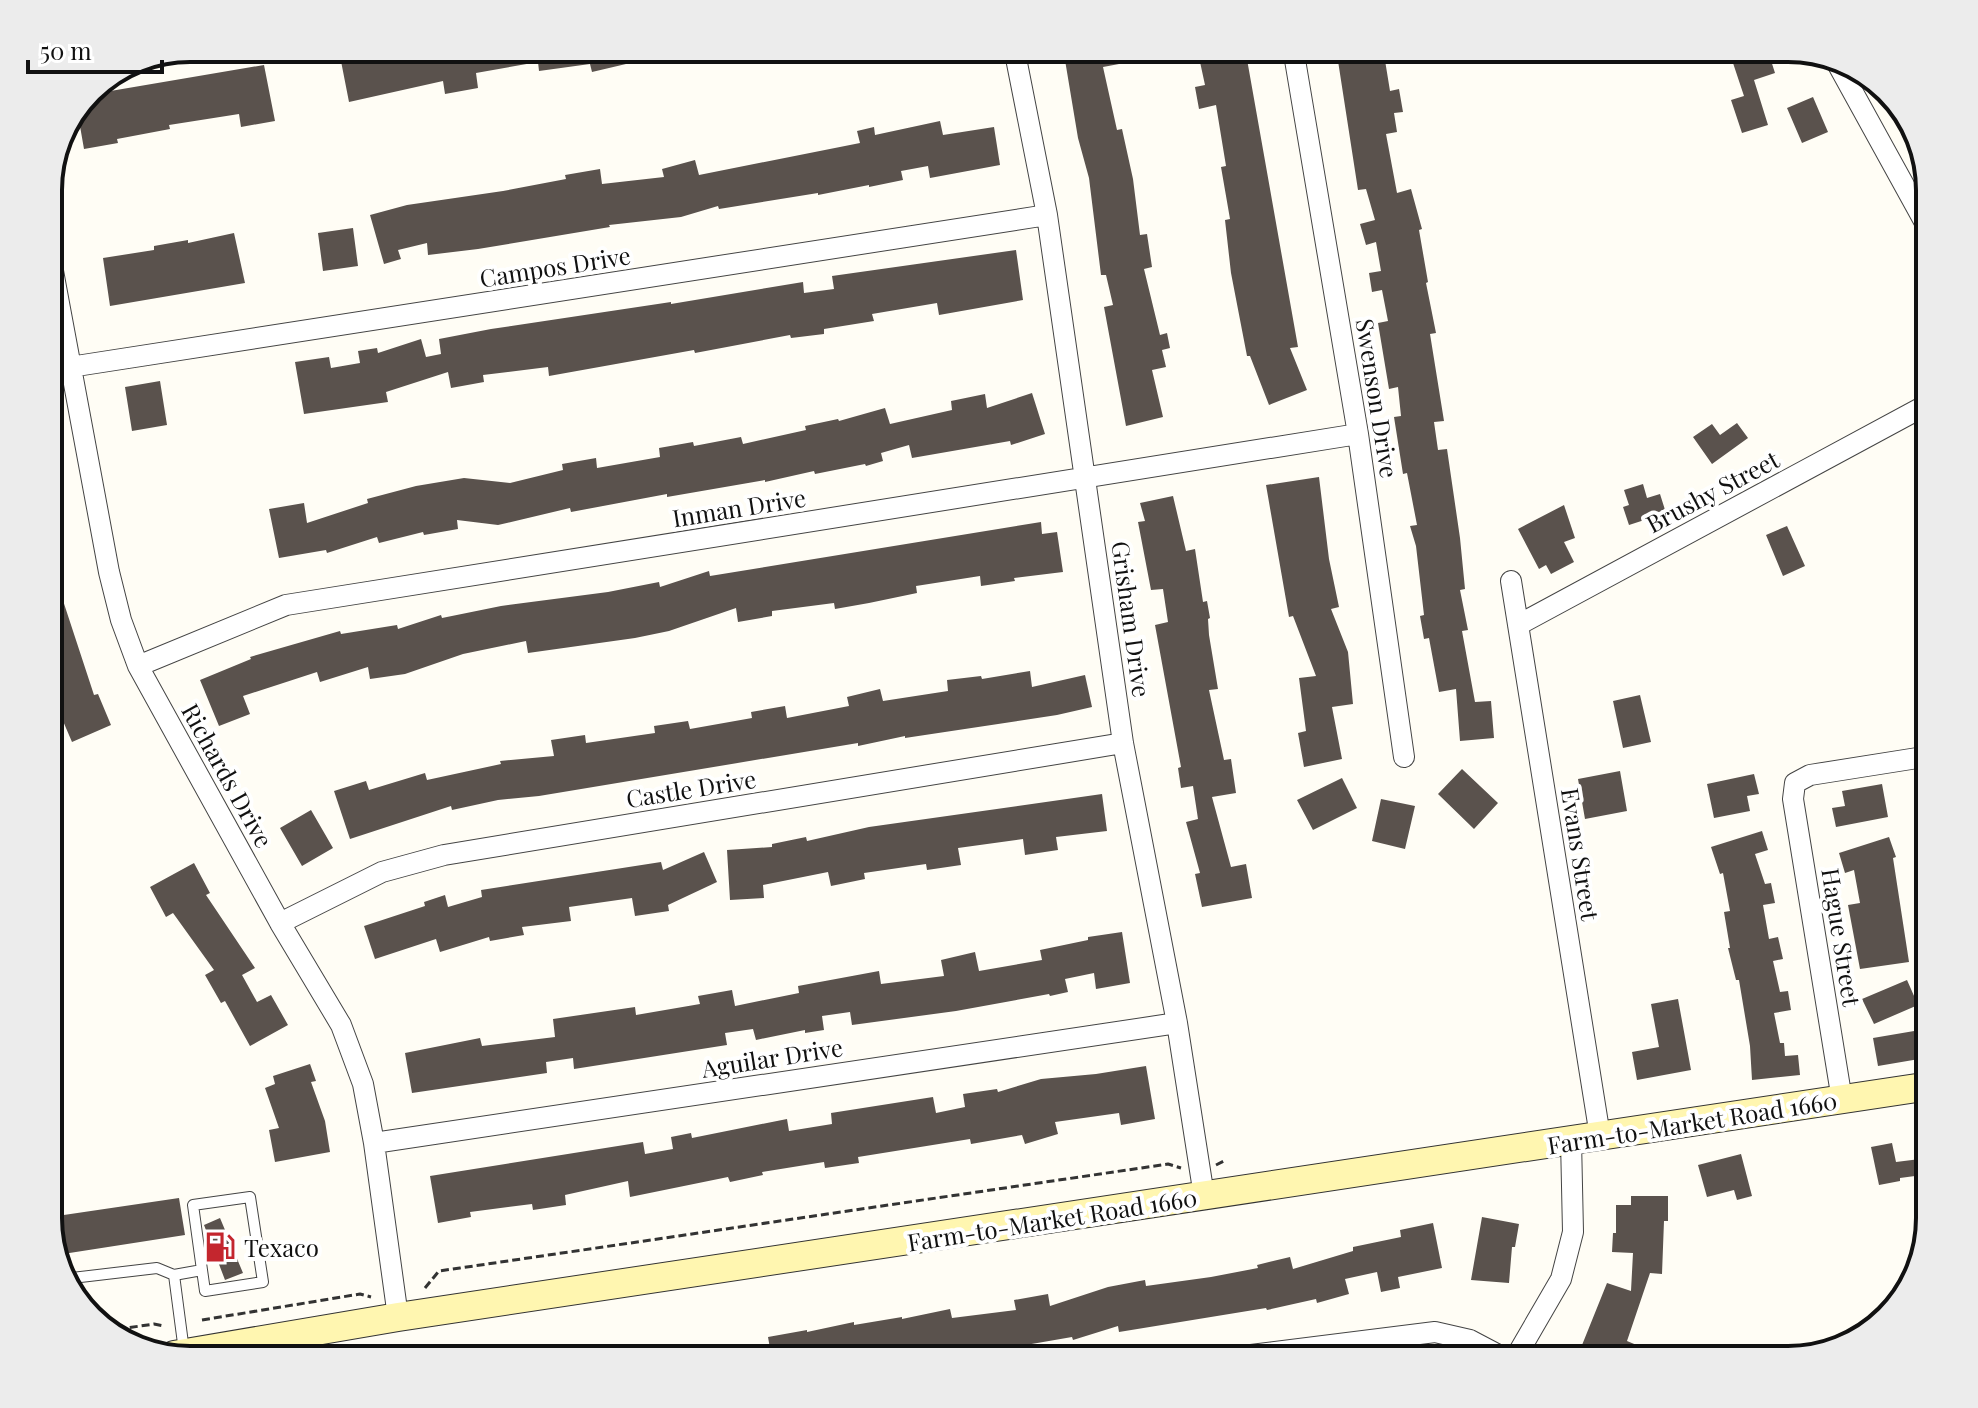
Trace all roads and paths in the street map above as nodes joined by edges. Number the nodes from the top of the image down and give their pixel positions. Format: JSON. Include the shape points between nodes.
{"nodes":[{"id":1,"x":1017,"y":62,"type":"edge"},
{"id":2,"x":1295,"y":62,"type":"edge"},
{"id":3,"x":1845,"y":76,"type":"edge"},
{"id":4,"x":1916,"y":187,"type":"edge"},
{"id":5,"x":1047,"y":215,"type":"junction"},
{"id":6,"x":62,"y":322,"type":"edge"},
{"id":7,"x":70,"y":367,"type":"junction"},
{"id":8,"x":1916,"y":411,"type":"edge"},
{"id":9,"x":1358,"y":434,"type":"junction"},
{"id":10,"x":1087,"y":478,"type":"junction"},
{"id":11,"x":1511,"y":581,"type":"dead end"},
{"id":12,"x":1518,"y":625,"type":"junction"},
{"id":13,"x":138,"y":666,"type":"junction"},
{"id":14,"x":1123,"y":743,"type":"junction"},
{"id":15,"x":1404,"y":757,"type":"dead end"},
{"id":16,"x":1916,"y":758,"type":"edge"},
{"id":17,"x":280,"y":923,"type":"junction"},
{"id":18,"x":1177,"y":1023,"type":"junction"},
{"id":19,"x":1916,"y":1088,"type":"edge"},
{"id":20,"x":1842,"y":1100,"type":"junction"},
{"id":21,"x":1600,"y":1136,"type":"junction"},
{"id":22,"x":1571,"y":1140,"type":"junction"},
{"id":23,"x":374,"y":1143,"type":"junction"},
{"id":24,"x":1224,"y":1161,"type":"dead end"},
{"id":25,"x":1219,"y":1165,"type":"dead end"},
{"id":26,"x":1183,"y":1169,"type":"dead end"},
{"id":27,"x":1204,"y":1196,"type":"junction"},
{"id":28,"x":202,"y":1270,"type":"junction"},
{"id":29,"x":174,"y":1275,"type":"junction"},
{"id":30,"x":77,"y":1277,"type":"edge"},
{"id":31,"x":423,"y":1290,"type":"dead end"},
{"id":32,"x":373,"y":1298,"type":"dead end"},
{"id":33,"x":398,"y":1317,"type":"junction"},
{"id":34,"x":202,"y":1320,"type":"dead end"},
{"id":35,"x":164,"y":1326,"type":"dead end"},
{"id":36,"x":125,"y":1328,"type":"edge"},
{"id":37,"x":180,"y":1345,"type":"edge"},
{"id":38,"x":232,"y":1346,"type":"edge"},
{"id":39,"x":1323,"y":1346,"type":"edge"},
{"id":40,"x":1481,"y":1346,"type":"edge"},
{"id":41,"x":1522,"y":1346,"type":"edge"}],
"edges":[{"from":1,"to":5,"type":"street","name":"Grisham Drive"},
{"from":2,"to":9,"type":"street","name":"Swenson Drive"},
{"from":3,"to":4,"type":"street"},
{"from":5,"to":7,"type":"street","name":"Campos Drive"},
{"from":5,"to":10,"type":"street","name":"Grisham Drive"},
{"from":6,"to":7,"type":"street","name":"Richards Drive"},
{"from":7,"to":13,"type":"street","name":"Richards Drive","via":[[109,572]]},
{"from":8,"to":12,"type":"street","name":"Brushy Street"},
{"from":9,"to":10,"type":"street","name":"Inman Drive"},
{"from":9,"to":15,"type":"street","name":"Swenson Drive"},
{"from":10,"to":13,"type":"street","name":"Inman Drive","via":[[286,605]]},
{"from":10,"to":14,"type":"street","name":"Grisham Drive"},
{"from":11,"to":12,"type":"street","name":"Evans Street"},
{"from":12,"to":21,"type":"street","name":"Evans Street"},
{"from":13,"to":17,"type":"street","name":"Richards Drive"},
{"from":14,"to":17,"type":"street","name":"Castle Drive","via":[[444,855],[382,872]]},
{"from":14,"to":18,"type":"street","name":"Grisham Drive"},
{"from":16,"to":20,"type":"street","name":"Hague Street","via":[[1810,775],[1795,783],[1793,799]]},
{"from":17,"to":23,"type":"street","name":"Richards Drive","via":[[341,1025],[363,1084]]},
{"from":18,"to":23,"type":"street","name":"Aguilar Drive"},
{"from":18,"to":27,"type":"street","name":"Grisham Drive"},
{"from":19,"to":20,"type":"main road","name":"Farm-to-Market Road 1660"},
{"from":20,"to":21,"type":"main road","name":"Farm-to-Market Road 1660"},
{"from":21,"to":22,"type":"main road","name":"Farm-to-Market Road 1660"},
{"from":22,"to":27,"type":"main road","name":"Farm-to-Market Road 1660"},
{"from":22,"to":41,"type":"street","via":[[1573,1232],[1561,1279]]},
{"from":23,"to":33,"type":"street","name":"Richards Drive"},
{"from":24,"to":25,"type":"path"},
{"from":26,"to":31,"type":"path","via":[[1168,1164],[439,1271]]},
{"from":27,"to":33,"type":"main road","name":"Farm-to-Market Road 1660"},
{"from":28,"to":28,"type":"lane","via":[[193,1205],[250,1197],[263,1282],[205,1291]]},
{"from":28,"to":29,"type":"lane"},
{"from":29,"to":30,"type":"lane","via":[[157,1268]]},
{"from":29,"to":37,"type":"lane"},
{"from":32,"to":34,"type":"path","via":[[360,1294]]},
{"from":33,"to":38,"type":"main road","name":"Farm-to-Market Road 1660"},
{"from":35,"to":36,"type":"path"},
{"from":39,"to":40,"type":"street","via":[[1435,1332]]}]}
